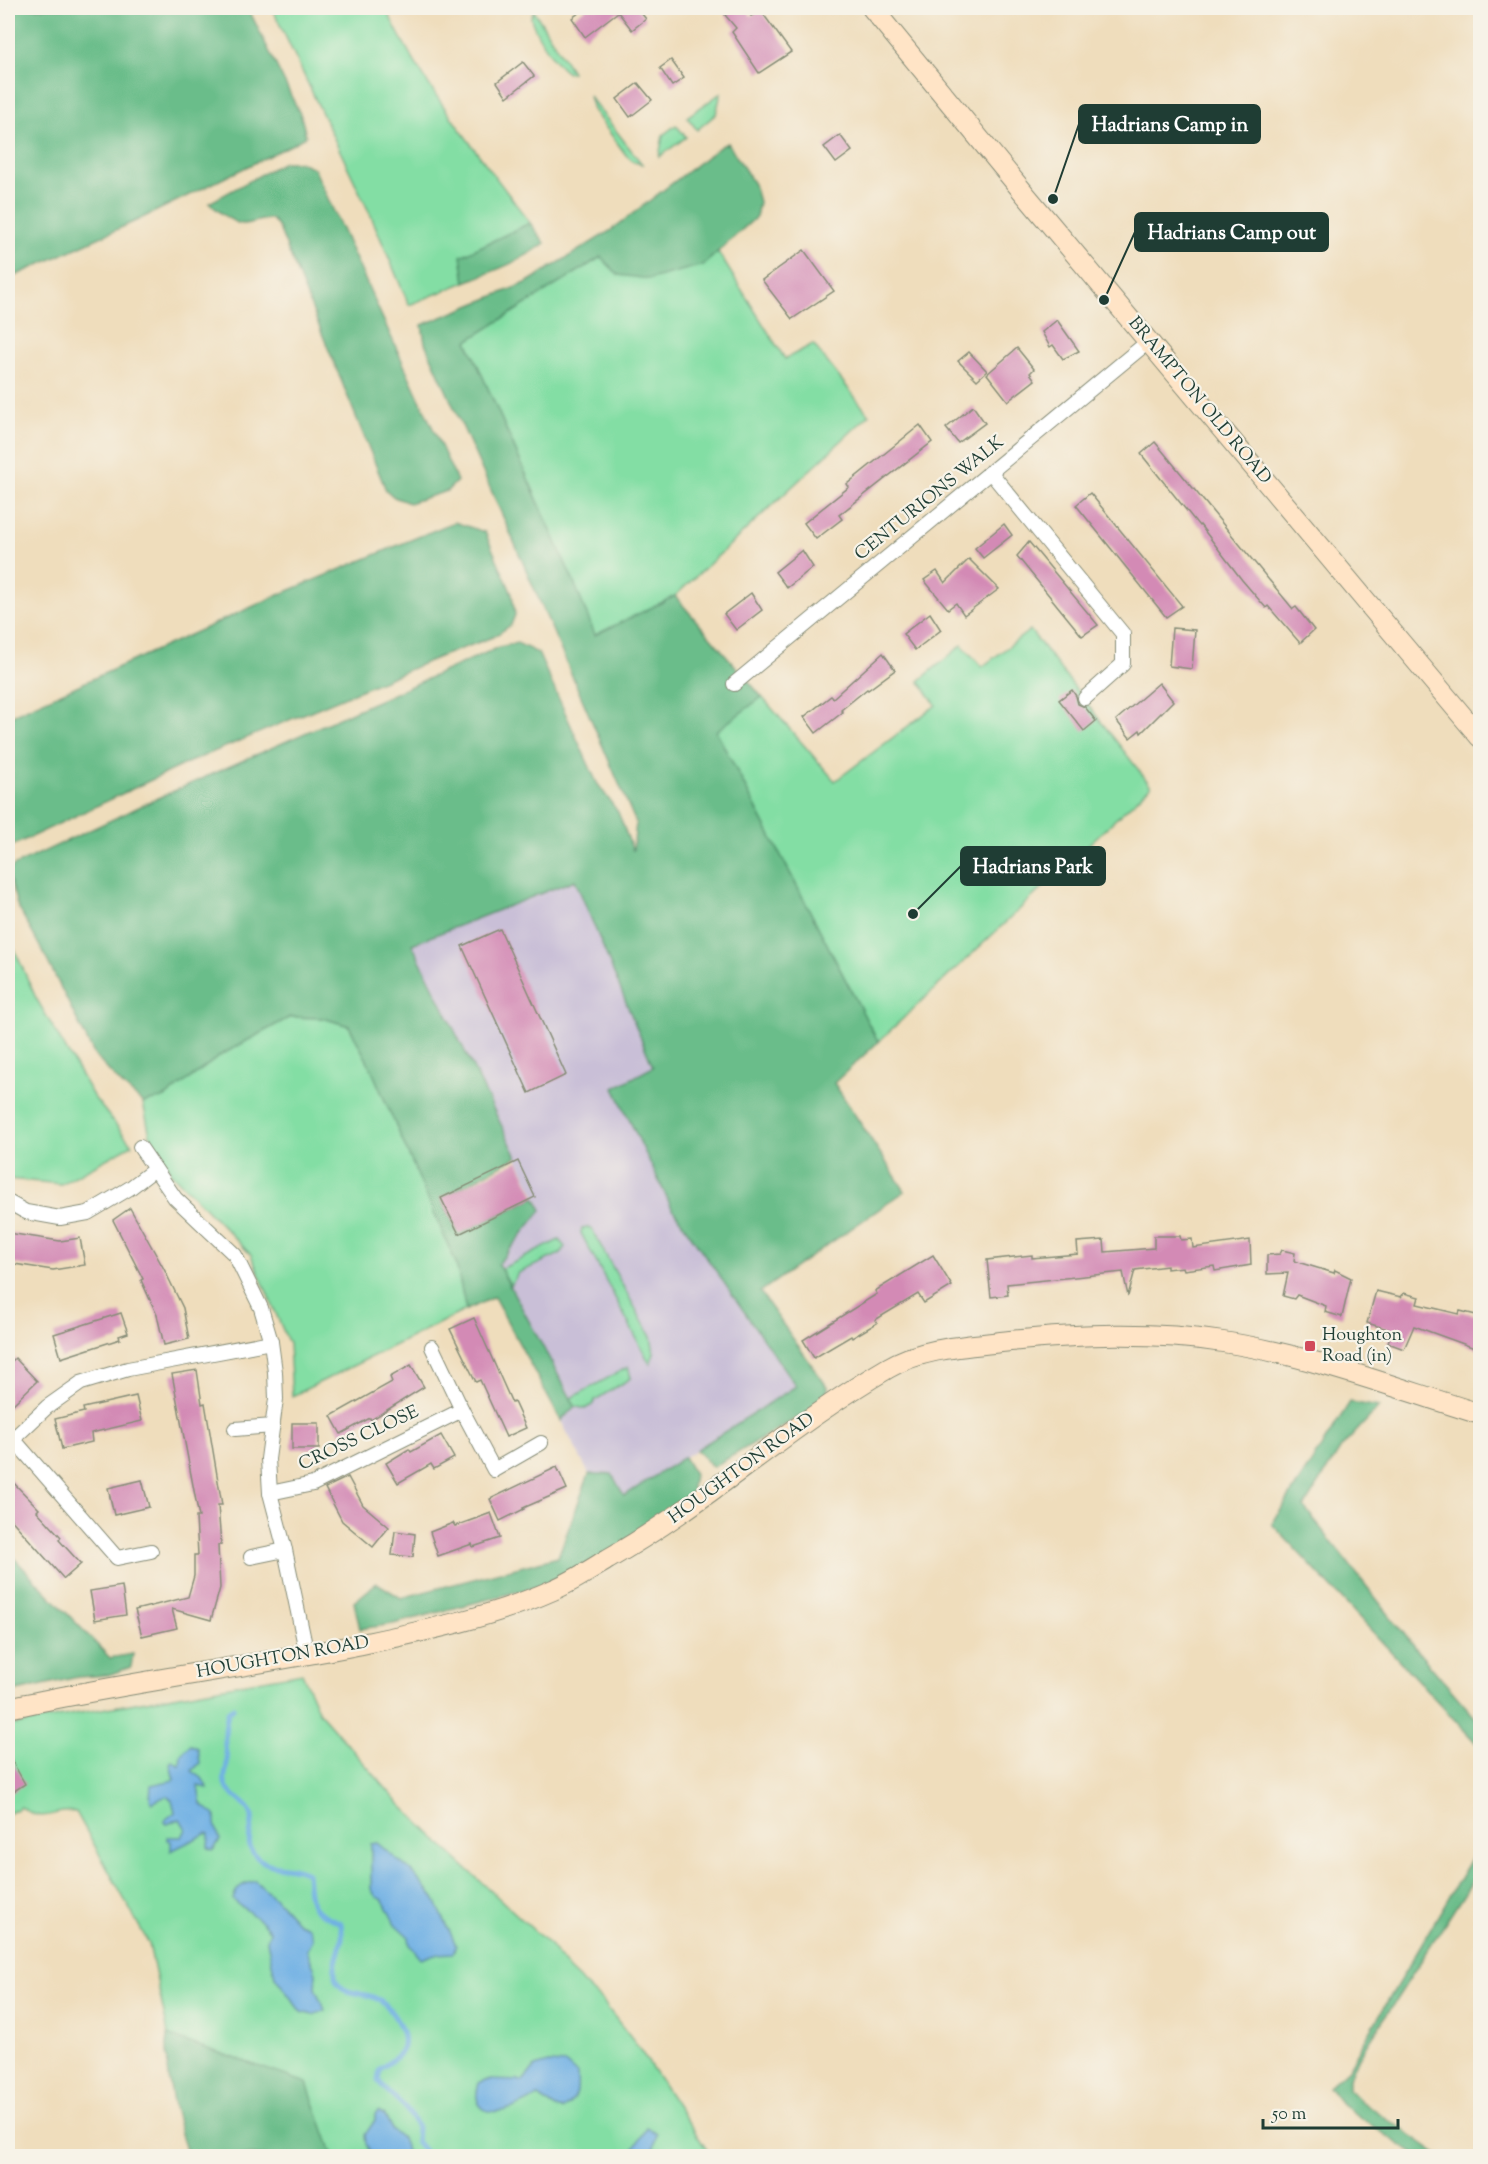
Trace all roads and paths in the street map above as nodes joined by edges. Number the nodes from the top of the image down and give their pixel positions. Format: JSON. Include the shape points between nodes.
{"nodes":[{"id":1,"x":872,"y":8,"type":"edge"},
{"id":2,"x":1149,"y":341,"type":"junction"},
{"id":3,"x":991,"y":473,"type":"junction"},
{"id":4,"x":734,"y":684,"type":"dead end"},
{"id":5,"x":1085,"y":698,"type":"dead end"},
{"id":6,"x":1480,"y":737,"type":"edge"},
{"id":7,"x":140,"y":1147,"type":"dead end"},
{"id":8,"x":155,"y":1169,"type":"junction"},
{"id":9,"x":8,"y":1202,"type":"edge"},
{"id":10,"x":271,"y":1342,"type":"junction"},
{"id":11,"x":432,"y":1347,"type":"dead end"},
{"id":12,"x":462,"y":1410,"type":"junction"},
{"id":13,"x":1480,"y":1414,"type":"edge"},
{"id":14,"x":273,"y":1426,"type":"junction"},
{"id":15,"x":235,"y":1429,"type":"dead end"},
{"id":16,"x":10,"y":1436,"type":"edge"},
{"id":17,"x":542,"y":1443,"type":"dead end"},
{"id":18,"x":270,"y":1493,"type":"junction"},
{"id":19,"x":285,"y":1550,"type":"junction"},
{"id":20,"x":151,"y":1551,"type":"dead end"},
{"id":21,"x":251,"y":1557,"type":"dead end"},
{"id":22,"x":307,"y":1655,"type":"junction"},
{"id":23,"x":8,"y":1708,"type":"edge"}],
"edges":[{"from":1,"to":2,"type":"street","name":"BRAMPTON OLD ROAD"},
{"from":2,"to":3,"type":"street","name":"CENTURIONS WALK"},
{"from":2,"to":6,"type":"street","name":"BRAMPTON OLD ROAD"},
{"from":3,"to":4,"type":"street","name":"CENTURIONS WALK"},
{"from":3,"to":5,"type":"street","via":[[1123,634],[1123,664]]},
{"from":7,"to":8,"type":"street"},
{"from":8,"to":9,"type":"street","via":[[88,1213],[60,1218],[26,1212]]},
{"from":8,"to":10,"type":"street","via":[[175,1198],[235,1256],[261,1308]]},
{"from":10,"to":14,"type":"street","via":[[276,1399]]},
{"from":10,"to":16,"type":"street","via":[[128,1369],[81,1383]]},
{"from":11,"to":12,"type":"street"},
{"from":12,"to":17,"type":"street","via":[[494,1470]]},
{"from":12,"to":18,"type":"street","name":"CROSS CLOSE","via":[[313,1484]]},
{"from":13,"to":22,"type":"street","name":"HOUGHTON ROAD","via":[[1301,1359],[1226,1342],[1128,1334],[955,1347],[891,1366],[648,1536],[557,1589],[502,1611],[447,1626]]},
{"from":14,"to":15,"type":"street"},
{"from":14,"to":18,"type":"street","via":[[268,1458]]},
{"from":16,"to":20,"type":"street","via":[[117,1558]]},
{"from":18,"to":19,"type":"street"},
{"from":19,"to":21,"type":"street"},
{"from":19,"to":22,"type":"street"},
{"from":22,"to":23,"type":"street","name":"HOUGHTON ROAD"}]}
